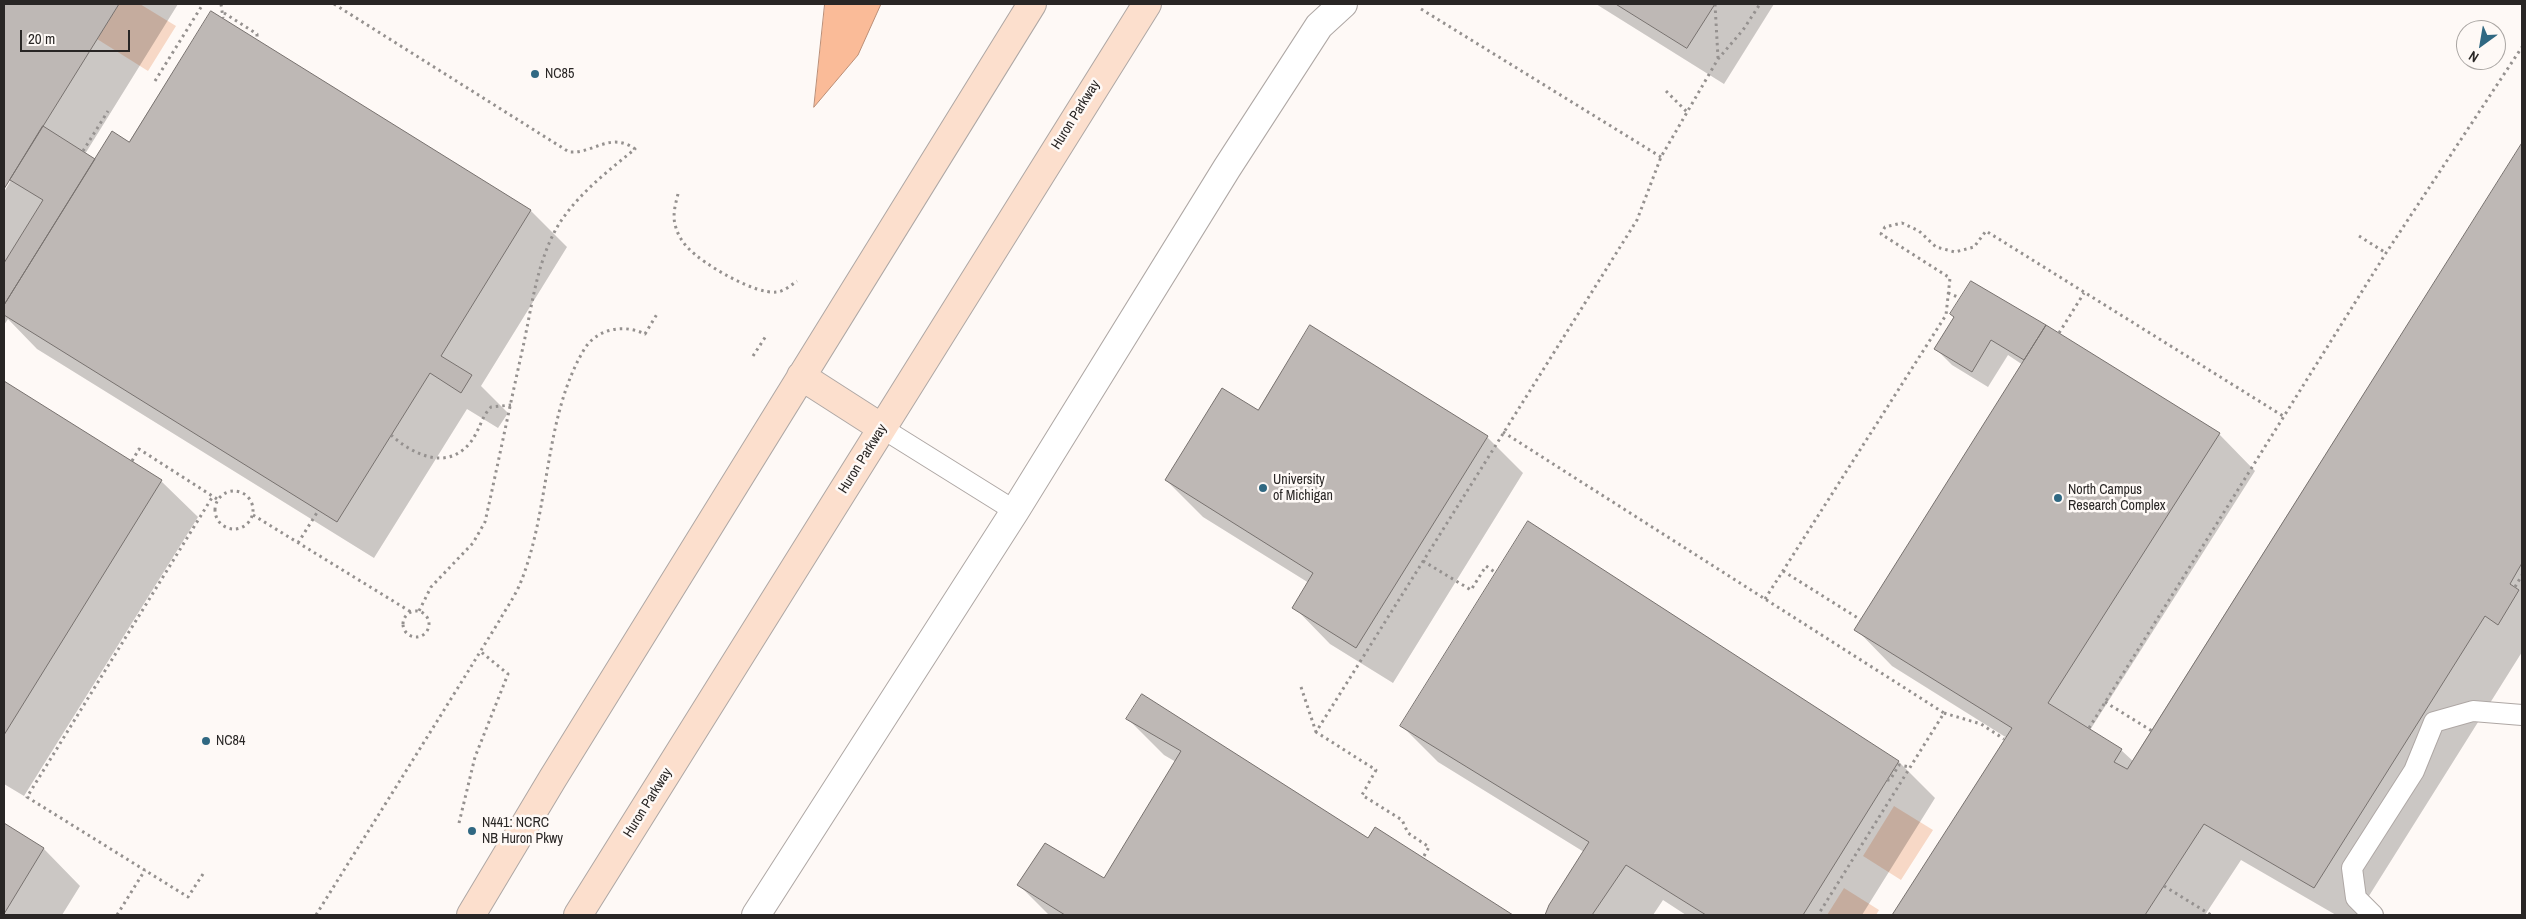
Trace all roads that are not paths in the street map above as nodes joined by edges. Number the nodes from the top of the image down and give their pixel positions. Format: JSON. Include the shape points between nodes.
{"nodes":[{"id":1,"x":1032,"y":4,"type":"edge"},
{"id":2,"x":1147,"y":4,"type":"edge"},
{"id":3,"x":1343,"y":4,"type":"edge"},
{"id":4,"x":800,"y":376,"type":"junction"},
{"id":5,"x":882,"y":428,"type":"junction"},
{"id":6,"x":1015,"y":511,"type":"junction"},
{"id":7,"x":2522,"y":715,"type":"edge"},
{"id":8,"x":471,"y":915,"type":"edge"},
{"id":9,"x":578,"y":915,"type":"edge"},
{"id":10,"x":756,"y":915,"type":"edge"},
{"id":11,"x":2373,"y":915,"type":"edge"}],
"edges":[{"from":1,"to":4,"type":"main road"},
{"from":2,"to":5,"type":"main road","name":"Huron Parkway"},
{"from":3,"to":6,"type":"street","via":[[1319,26],[1237,152]]},
{"from":4,"to":5,"type":"main road"},
{"from":4,"to":8,"type":"main road"},
{"from":5,"to":6,"type":"lane"},
{"from":5,"to":9,"type":"main road","name":"Huron Parkway"},
{"from":6,"to":10,"type":"street"},
{"from":7,"to":11,"type":"lane","via":[[2473,711],[2434,722],[2414,771],[2352,868],[2356,898]]}]}
